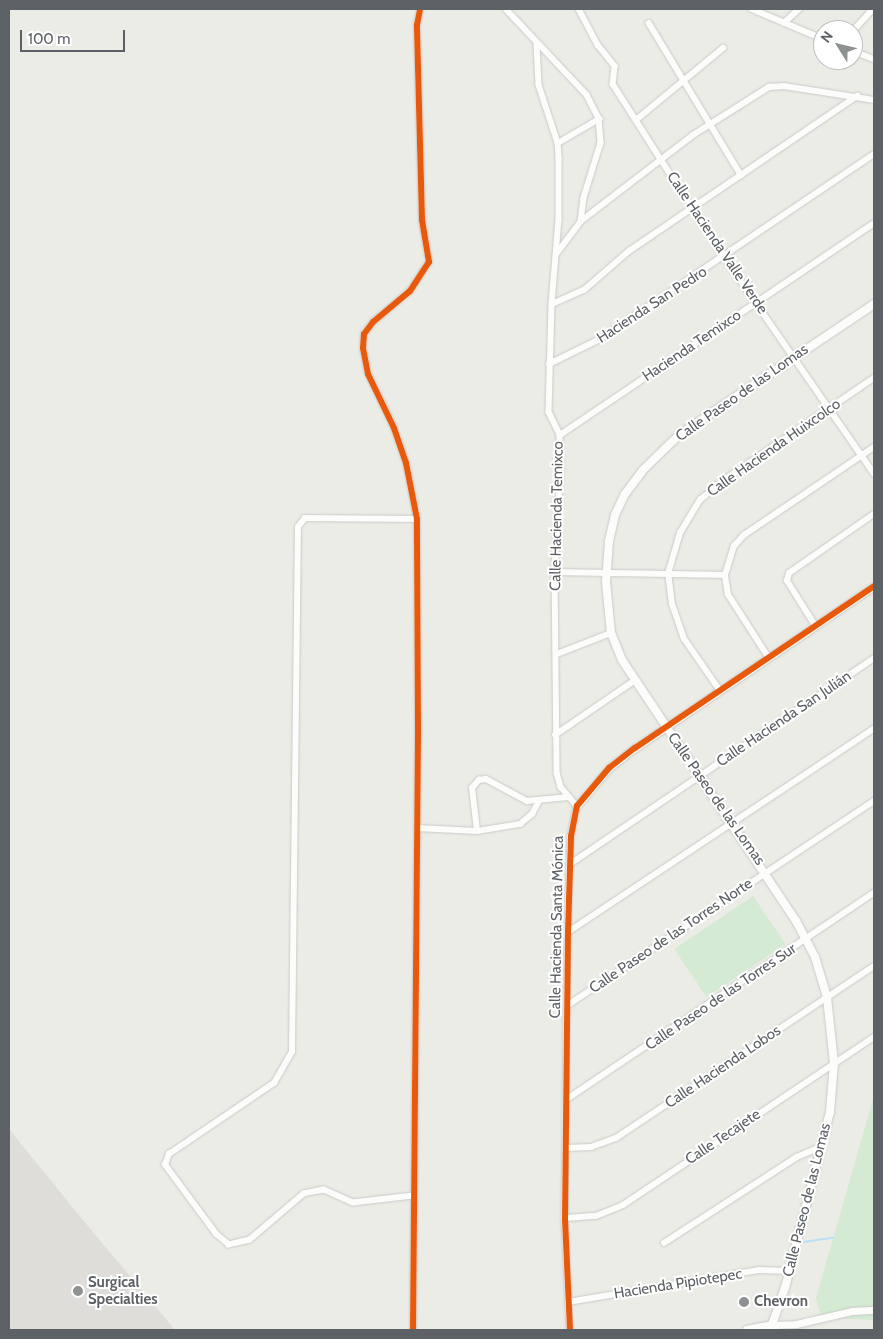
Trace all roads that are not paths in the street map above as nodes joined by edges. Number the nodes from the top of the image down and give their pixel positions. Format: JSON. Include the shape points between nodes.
{"nodes":[{"id":1,"x":420,"y":9,"type":"edge"},
{"id":2,"x":506,"y":9,"type":"edge"},
{"id":3,"x":579,"y":9,"type":"edge"},
{"id":4,"x":752,"y":9,"type":"edge"},
{"id":5,"x":799,"y":9,"type":"edge"},
{"id":6,"x":873,"y":9,"type":"edge"},
{"id":7,"x":863,"y":20,"type":"edge"},
{"id":8,"x":648,"y":23,"type":"dead end"},
{"id":9,"x":784,"y":23,"type":"junction"},
{"id":10,"x":813,"y":35,"type":"edge"},
{"id":11,"x":537,"y":45,"type":"junction"},
{"id":12,"x":723,"y":48,"type":"dead end"},
{"id":13,"x":685,"y":82,"type":"junction"},
{"id":14,"x":857,"y":96,"type":"junction"},
{"id":15,"x":874,"y":100,"type":"edge"},
{"id":16,"x":599,"y":119,"type":"junction"},
{"id":17,"x":636,"y":120,"type":"junction"},
{"id":18,"x":712,"y":124,"type":"junction"},
{"id":19,"x":558,"y":143,"type":"junction"},
{"id":20,"x":874,"y":154,"type":"edge"},
{"id":21,"x":662,"y":161,"type":"junction"},
{"id":22,"x":741,"y":175,"type":"junction"},
{"id":23,"x":694,"y":206,"type":"junction"},
{"id":24,"x":581,"y":221,"type":"junction"},
{"id":25,"x":874,"y":223,"type":"edge"},
{"id":26,"x":556,"y":254,"type":"junction"},
{"id":27,"x":725,"y":258,"type":"junction"},
{"id":28,"x":756,"y":303,"type":"junction"},
{"id":29,"x":552,"y":304,"type":"junction"},
{"id":30,"x":874,"y":304,"type":"edge"},
{"id":31,"x":793,"y":357,"type":"junction"},
{"id":32,"x":549,"y":364,"type":"junction"},
{"id":33,"x":874,"y":378,"type":"edge"},
{"id":34,"x":830,"y":409,"type":"junction"},
{"id":35,"x":560,"y":435,"type":"junction"},
{"id":36,"x":874,"y":447,"type":"edge"},
{"id":37,"x":862,"y":455,"type":"junction"},
{"id":38,"x":874,"y":473,"type":"edge"},
{"id":39,"x":874,"y":514,"type":"edge"},
{"id":40,"x":417,"y":519,"type":"junction"},
{"id":41,"x":555,"y":572,"type":"junction"},
{"id":42,"x":606,"y":572,"type":"junction"},
{"id":43,"x":668,"y":574,"type":"junction"},
{"id":44,"x":725,"y":575,"type":"junction"},
{"id":45,"x":874,"y":586,"type":"edge"},
{"id":46,"x":814,"y":624,"type":"junction"},
{"id":47,"x":611,"y":633,"type":"junction"},
{"id":48,"x":557,"y":654,"type":"junction"},
{"id":49,"x":768,"y":657,"type":"junction"},
{"id":50,"x":874,"y":658,"type":"edge"},
{"id":51,"x":634,"y":681,"type":"junction"},
{"id":52,"x":720,"y":691,"type":"junction"},
{"id":53,"x":666,"y":728,"type":"junction"},
{"id":54,"x":874,"y":729,"type":"edge"},
{"id":55,"x":555,"y":735,"type":"junction"},
{"id":56,"x":699,"y":777,"type":"junction"},
{"id":57,"x":568,"y":797,"type":"junction"},
{"id":58,"x":874,"y":801,"type":"edge"},
{"id":59,"x":538,"y":803,"type":"junction"},
{"id":60,"x":577,"y":806,"type":"junction"},
{"id":61,"x":732,"y":824,"type":"junction"},
{"id":62,"x":417,"y":828,"type":"junction"},
{"id":63,"x":477,"y":831,"type":"junction"},
{"id":64,"x":570,"y":864,"type":"junction"},
{"id":65,"x":766,"y":872,"type":"junction"},
{"id":66,"x":874,"y":893,"type":"edge"},
{"id":67,"x":568,"y":932,"type":"junction"},
{"id":68,"x":807,"y":940,"type":"junction"},
{"id":69,"x":874,"y":966,"type":"edge"},
{"id":70,"x":827,"y":997,"type":"junction"},
{"id":71,"x":568,"y":1006,"type":"junction"},
{"id":72,"x":874,"y":1037,"type":"edge"},
{"id":73,"x":834,"y":1063,"type":"junction"},
{"id":74,"x":567,"y":1099,"type":"junction"},
{"id":75,"x":821,"y":1147,"type":"junction"},
{"id":76,"x":565,"y":1148,"type":"junction"},
{"id":77,"x":413,"y":1196,"type":"junction"},
{"id":78,"x":566,"y":1218,"type":"junction"},
{"id":79,"x":664,"y":1243,"type":"dead end"},
{"id":80,"x":789,"y":1271,"type":"junction"},
{"id":81,"x":568,"y":1302,"type":"junction"},
{"id":82,"x":874,"y":1310,"type":"edge"},
{"id":83,"x":772,"y":1325,"type":"junction"},
{"id":84,"x":413,"y":1330,"type":"edge"},
{"id":85,"x":570,"y":1330,"type":"edge"},
{"id":86,"x":747,"y":1330,"type":"edge"},
{"id":87,"x":756,"y":1330,"type":"edge"}],
"edges":[{"from":1,"to":40,"type":"street","via":[[417,25],[422,220],[429,262],[410,291],[373,322],[364,334],[363,348],[368,374],[394,428],[406,463]]},
{"from":2,"to":11,"type":"street"},
{"from":3,"to":17,"type":"street","name":"Calle Hacienda Valle Verde","via":[[598,46],[615,66],[611,79]]},
{"from":4,"to":9,"type":"street"},
{"from":5,"to":9,"type":"street"},
{"from":6,"to":7,"type":"street"},
{"from":8,"to":13,"type":"street"},
{"from":9,"to":10,"type":"street"},
{"from":11,"to":16,"type":"street","via":[[587,95]]},
{"from":11,"to":19,"type":"street","name":"Calle Hacienda Temixco","via":[[539,85]]},
{"from":12,"to":13,"type":"street"},
{"from":13,"to":17,"type":"street"},
{"from":13,"to":18,"type":"street"},
{"from":14,"to":15,"type":"street"},
{"from":14,"to":18,"type":"street","via":[[769,87]]},
{"from":14,"to":22,"type":"street"},
{"from":16,"to":19,"type":"street"},
{"from":16,"to":24,"type":"street","via":[[601,143],[584,198]]},
{"from":17,"to":21,"type":"street","name":"Calle Hacienda Valle Verde"},
{"from":18,"to":21,"type":"street"},
{"from":18,"to":22,"type":"street"},
{"from":19,"to":26,"type":"street","name":"Calle Hacienda Temixco"},
{"from":20,"to":27,"type":"street","name":"Hacienda San Pedro"},
{"from":21,"to":23,"type":"street","name":"Calle Hacienda Valle Verde"},
{"from":21,"to":24,"type":"street"},
{"from":22,"to":23,"type":"street"},
{"from":23,"to":27,"type":"street","name":"Calle Hacienda Valle Verde"},
{"from":23,"to":29,"type":"street","via":[[629,251],[584,290]]},
{"from":24,"to":26,"type":"street"},
{"from":25,"to":28,"type":"street","name":"Hacienda Temixco"},
{"from":26,"to":29,"type":"street","name":"Calle Hacienda Temixco"},
{"from":27,"to":28,"type":"street","name":"Calle Hacienda Valle Verde"},
{"from":27,"to":32,"type":"street","name":"Hacienda San Pedro","via":[[600,339]]},
{"from":28,"to":31,"type":"street","name":"Calle Hacienda Valle Verde"},
{"from":28,"to":35,"type":"street","name":"Hacienda Temixco"},
{"from":29,"to":32,"type":"street","name":"Calle Hacienda Temixco"},
{"from":30,"to":31,"type":"main road","name":"Calle Paseo de las Lomas"},
{"from":31,"to":34,"type":"street","name":"Calle Hacienda Valle Verde"},
{"from":31,"to":42,"type":"main road","name":"Calle Paseo de las Lomas","via":[[680,434],[644,469],[625,494],[615,515]]},
{"from":32,"to":35,"type":"street","name":"Calle Hacienda Temixco","via":[[548,412]]},
{"from":33,"to":34,"type":"street","name":"Calle Hacienda Huixcolco"},
{"from":34,"to":37,"type":"street","name":"Calle Hacienda Valle Verde"},
{"from":34,"to":43,"type":"street","name":"Calle Hacienda Huixcolco","via":[[700,500],[680,533]]},
{"from":35,"to":41,"type":"street","name":"Calle Hacienda Temixco"},
{"from":36,"to":37,"type":"street"},
{"from":37,"to":38,"type":"street","name":"Calle Hacienda Valle Verde"},
{"from":37,"to":44,"type":"street","via":[[744,535],[734,546]]},
{"from":39,"to":46,"type":"street","via":[[789,573],[787,580]]},
{"from":40,"to":62,"type":"street"},
{"from":40,"to":77,"type":"street","via":[[306,518],[298,526],[292,1052],[282,1073],[269,1087],[169,1154],[165,1165],[216,1234],[229,1246],[250,1240],[304,1194],[324,1190],[353,1203]]},
{"from":41,"to":42,"type":"street"},
{"from":41,"to":48,"type":"street","name":"Calle Hacienda Temixco"},
{"from":42,"to":43,"type":"street"},
{"from":42,"to":47,"type":"main road","name":"Calle Paseo de las Lomas"},
{"from":43,"to":44,"type":"street"},
{"from":43,"to":52,"type":"street","name":"Calle Hacienda Huixcolco","via":[[677,625]]},
{"from":44,"to":49,"type":"street","via":[[732,603]]},
{"from":45,"to":46,"type":"street","name":"Calle Hacienda Santa Mónica"},
{"from":46,"to":49,"type":"street","name":"Calle Hacienda Santa Mónica"},
{"from":47,"to":48,"type":"street"},
{"from":47,"to":51,"type":"main road","name":"Calle Paseo de las Lomas"},
{"from":48,"to":55,"type":"street","name":"Calle Hacienda Temixco"},
{"from":49,"to":52,"type":"street","name":"Calle Hacienda Santa Mónica"},
{"from":50,"to":56,"type":"street","name":"Calle Hacienda San Julián"},
{"from":51,"to":53,"type":"main road","name":"Calle Paseo de las Lomas"},
{"from":51,"to":55,"type":"street"},
{"from":52,"to":53,"type":"street","name":"Calle Hacienda Santa Mónica"},
{"from":53,"to":56,"type":"main road","name":"Calle Paseo de las Lomas"},
{"from":53,"to":60,"type":"street","name":"Calle Hacienda Santa Mónica","via":[[609,768]]},
{"from":54,"to":61,"type":"street"},
{"from":55,"to":57,"type":"street","name":"Calle Hacienda Temixco","via":[[557,773]]},
{"from":56,"to":61,"type":"main road","name":"Calle Paseo de las Lomas"},
{"from":56,"to":64,"type":"street","name":"Calle Hacienda San Julián"},
{"from":57,"to":59,"type":"street"},
{"from":57,"to":60,"type":"street","name":"Calle Hacienda Temixco"},
{"from":58,"to":65,"type":"street","name":"Calle Paseo de las Torres Norte"},
{"from":59,"to":63,"type":"street","via":[[532,814],[520,824]]},
{"from":59,"to":63,"type":"street","via":[[526,802],[486,779],[479,780],[472,788]]},
{"from":60,"to":64,"type":"street","name":"Calle Hacienda Santa Mónica"},
{"from":61,"to":65,"type":"main road","name":"Calle Paseo de las Lomas"},
{"from":61,"to":67,"type":"street"},
{"from":62,"to":63,"type":"street"},
{"from":62,"to":77,"type":"street"},
{"from":64,"to":67,"type":"street","name":"Calle Hacienda Santa Mónica"},
{"from":65,"to":68,"type":"main road","name":"Calle Paseo de las Lomas"},
{"from":65,"to":71,"type":"street","name":"Calle Paseo de las Torres Norte"},
{"from":66,"to":68,"type":"street","name":"Calle Paseo de las Torres Sur"},
{"from":67,"to":71,"type":"street","name":"Calle Hacienda Santa Mónica"},
{"from":68,"to":70,"type":"main road","name":"Calle Paseo de las Lomas"},
{"from":68,"to":74,"type":"street","name":"Calle Paseo de las Torres Sur"},
{"from":69,"to":70,"type":"street","name":"Calle Hacienda Lobos"},
{"from":70,"to":73,"type":"main road","name":"Calle Paseo de las Lomas"},
{"from":70,"to":76,"type":"street","name":"Calle Hacienda Lobos","via":[[616,1138],[591,1147]]},
{"from":71,"to":74,"type":"street","name":"Calle Hacienda Santa Mónica"},
{"from":72,"to":73,"type":"street","name":"Calle Tecajete"},
{"from":73,"to":75,"type":"main road","name":"Calle Paseo de las Lomas","via":[[833,1089]]},
{"from":73,"to":78,"type":"street","name":"Calle Tecajete","via":[[623,1205],[596,1216]]},
{"from":74,"to":76,"type":"street","name":"Calle Hacienda Santa Mónica"},
{"from":75,"to":79,"type":"street","via":[[797,1157]]},
{"from":75,"to":80,"type":"main road","name":"Calle Paseo de las Lomas"},
{"from":76,"to":78,"type":"street","name":"Calle Hacienda Santa Mónica"},
{"from":77,"to":84,"type":"street"},
{"from":78,"to":81,"type":"street","name":"Calle Hacienda Santa Mónica"},
{"from":80,"to":81,"type":"street","name":"Hacienda Pipiotepec","via":[[759,1270]]},
{"from":80,"to":83,"type":"main road","name":"Calle Paseo de las Lomas"},
{"from":81,"to":85,"type":"street","name":"Calle Hacienda Santa Mónica"},
{"from":82,"to":83,"type":"street","via":[[852,1311],[796,1324]]},
{"from":83,"to":87,"type":"main road"},
{"from":86,"to":87,"type":"main road"}]}
